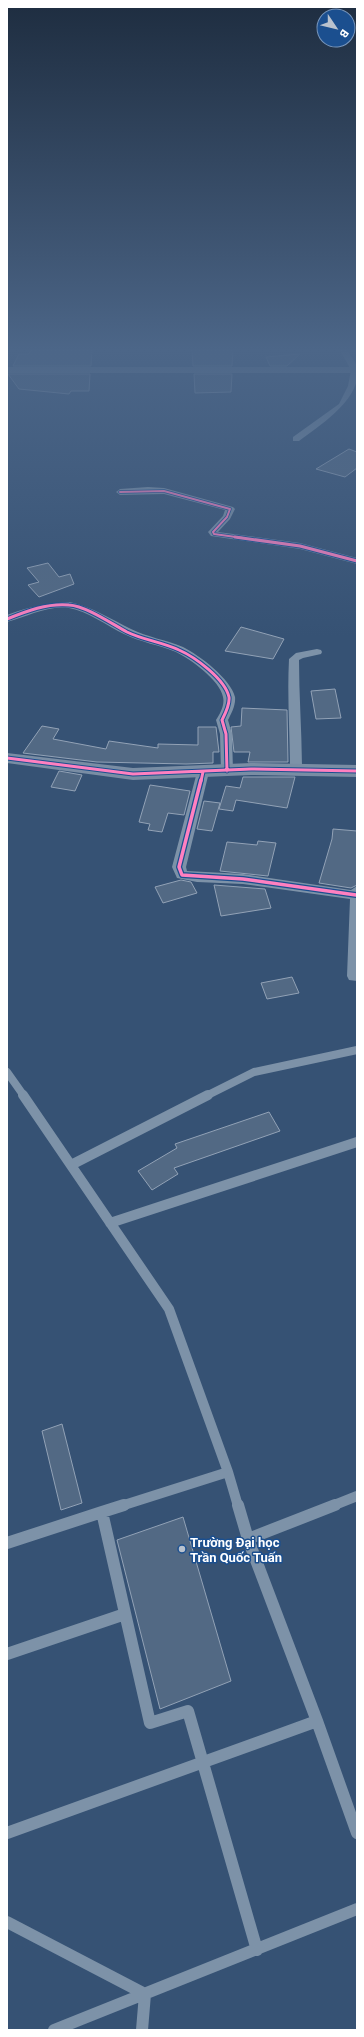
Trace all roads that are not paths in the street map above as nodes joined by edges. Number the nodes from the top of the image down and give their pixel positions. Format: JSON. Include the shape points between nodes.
{"nodes":[{"id":1,"x":120,"y":492,"type":"dead end"},
{"id":2,"x":357,"y":561,"type":"edge"},
{"id":3,"x":7,"y":620,"type":"edge"},
{"id":4,"x":317,"y":652,"type":"dead end"},
{"id":5,"x":7,"y":758,"type":"edge"},
{"id":6,"x":227,"y":771,"type":"junction"},
{"id":7,"x":296,"y":771,"type":"junction"},
{"id":8,"x":357,"y":771,"type":"edge"},
{"id":9,"x":203,"y":772,"type":"junction"},
{"id":10,"x":357,"y":893,"type":"edge"},
{"id":11,"x":354,"y":976,"type":"dead end"},
{"id":12,"x":357,"y":1050,"type":"edge"},
{"id":13,"x":7,"y":1072,"type":"edge"},
{"id":14,"x":357,"y":1142,"type":"edge"},
{"id":15,"x":71,"y":1165,"type":"junction"},
{"id":16,"x":110,"y":1222,"type":"junction"},
{"id":17,"x":228,"y":1472,"type":"junction"},
{"id":18,"x":357,"y":1496,"type":"edge"},
{"id":19,"x":102,"y":1512,"type":"junction"},
{"id":20,"x":248,"y":1539,"type":"junction"},
{"id":21,"x":7,"y":1543,"type":"edge"},
{"id":22,"x":125,"y":1614,"type":"junction"},
{"id":23,"x":7,"y":1654,"type":"edge"},
{"id":24,"x":317,"y":1721,"type":"junction"},
{"id":25,"x":202,"y":1763,"type":"junction"},
{"id":26,"x":7,"y":1833,"type":"edge"},
{"id":27,"x":357,"y":1833,"type":"edge"},
{"id":28,"x":357,"y":1909,"type":"edge"},
{"id":29,"x":7,"y":1922,"type":"edge"},
{"id":30,"x":257,"y":1950,"type":"junction"},
{"id":31,"x":145,"y":1994,"type":"junction"},
{"id":32,"x":54,"y":2030,"type":"edge"},
{"id":33,"x":142,"y":2030,"type":"edge"}],
"edges":[{"from":1,"to":2,"type":"street","via":[[148,490],[182,495],[230,509],[228,517],[213,532],[214,534],[300,546]]},
{"from":3,"to":6,"type":"street","via":[[40,607],[70,605],[106,619],[128,632],[180,650],[207,666],[218,678],[228,697],[227,711],[222,720],[226,734]]},
{"from":4,"to":7,"type":"street","via":[[294,658]]},
{"from":5,"to":9,"type":"street","via":[[133,774]]},
{"from":6,"to":7,"type":"street"},
{"from":6,"to":9,"type":"street"},
{"from":7,"to":8,"type":"street"},
{"from":9,"to":10,"type":"street","via":[[178,870],[182,875],[244,879],[328,893]]},
{"from":10,"to":11,"type":"street"},
{"from":12,"to":15,"type":"lane","via":[[254,1072]]},
{"from":13,"to":15,"type":"lane"},
{"from":14,"to":16,"type":"lane"},
{"from":15,"to":16,"type":"lane"},
{"from":16,"to":17,"type":"lane","via":[[169,1309]]},
{"from":17,"to":19,"type":"lane"},
{"from":17,"to":20,"type":"lane"},
{"from":18,"to":20,"type":"lane"},
{"from":19,"to":21,"type":"lane"},
{"from":19,"to":22,"type":"lane"},
{"from":20,"to":24,"type":"lane"},
{"from":22,"to":23,"type":"lane"},
{"from":22,"to":25,"type":"lane","via":[[150,1723],[188,1711]]},
{"from":24,"to":25,"type":"lane"},
{"from":24,"to":27,"type":"lane"},
{"from":25,"to":26,"type":"lane"},
{"from":25,"to":30,"type":"lane"},
{"from":28,"to":30,"type":"lane"},
{"from":29,"to":31,"type":"lane"},
{"from":30,"to":31,"type":"lane"},
{"from":31,"to":32,"type":"lane"},
{"from":31,"to":33,"type":"lane"}]}
